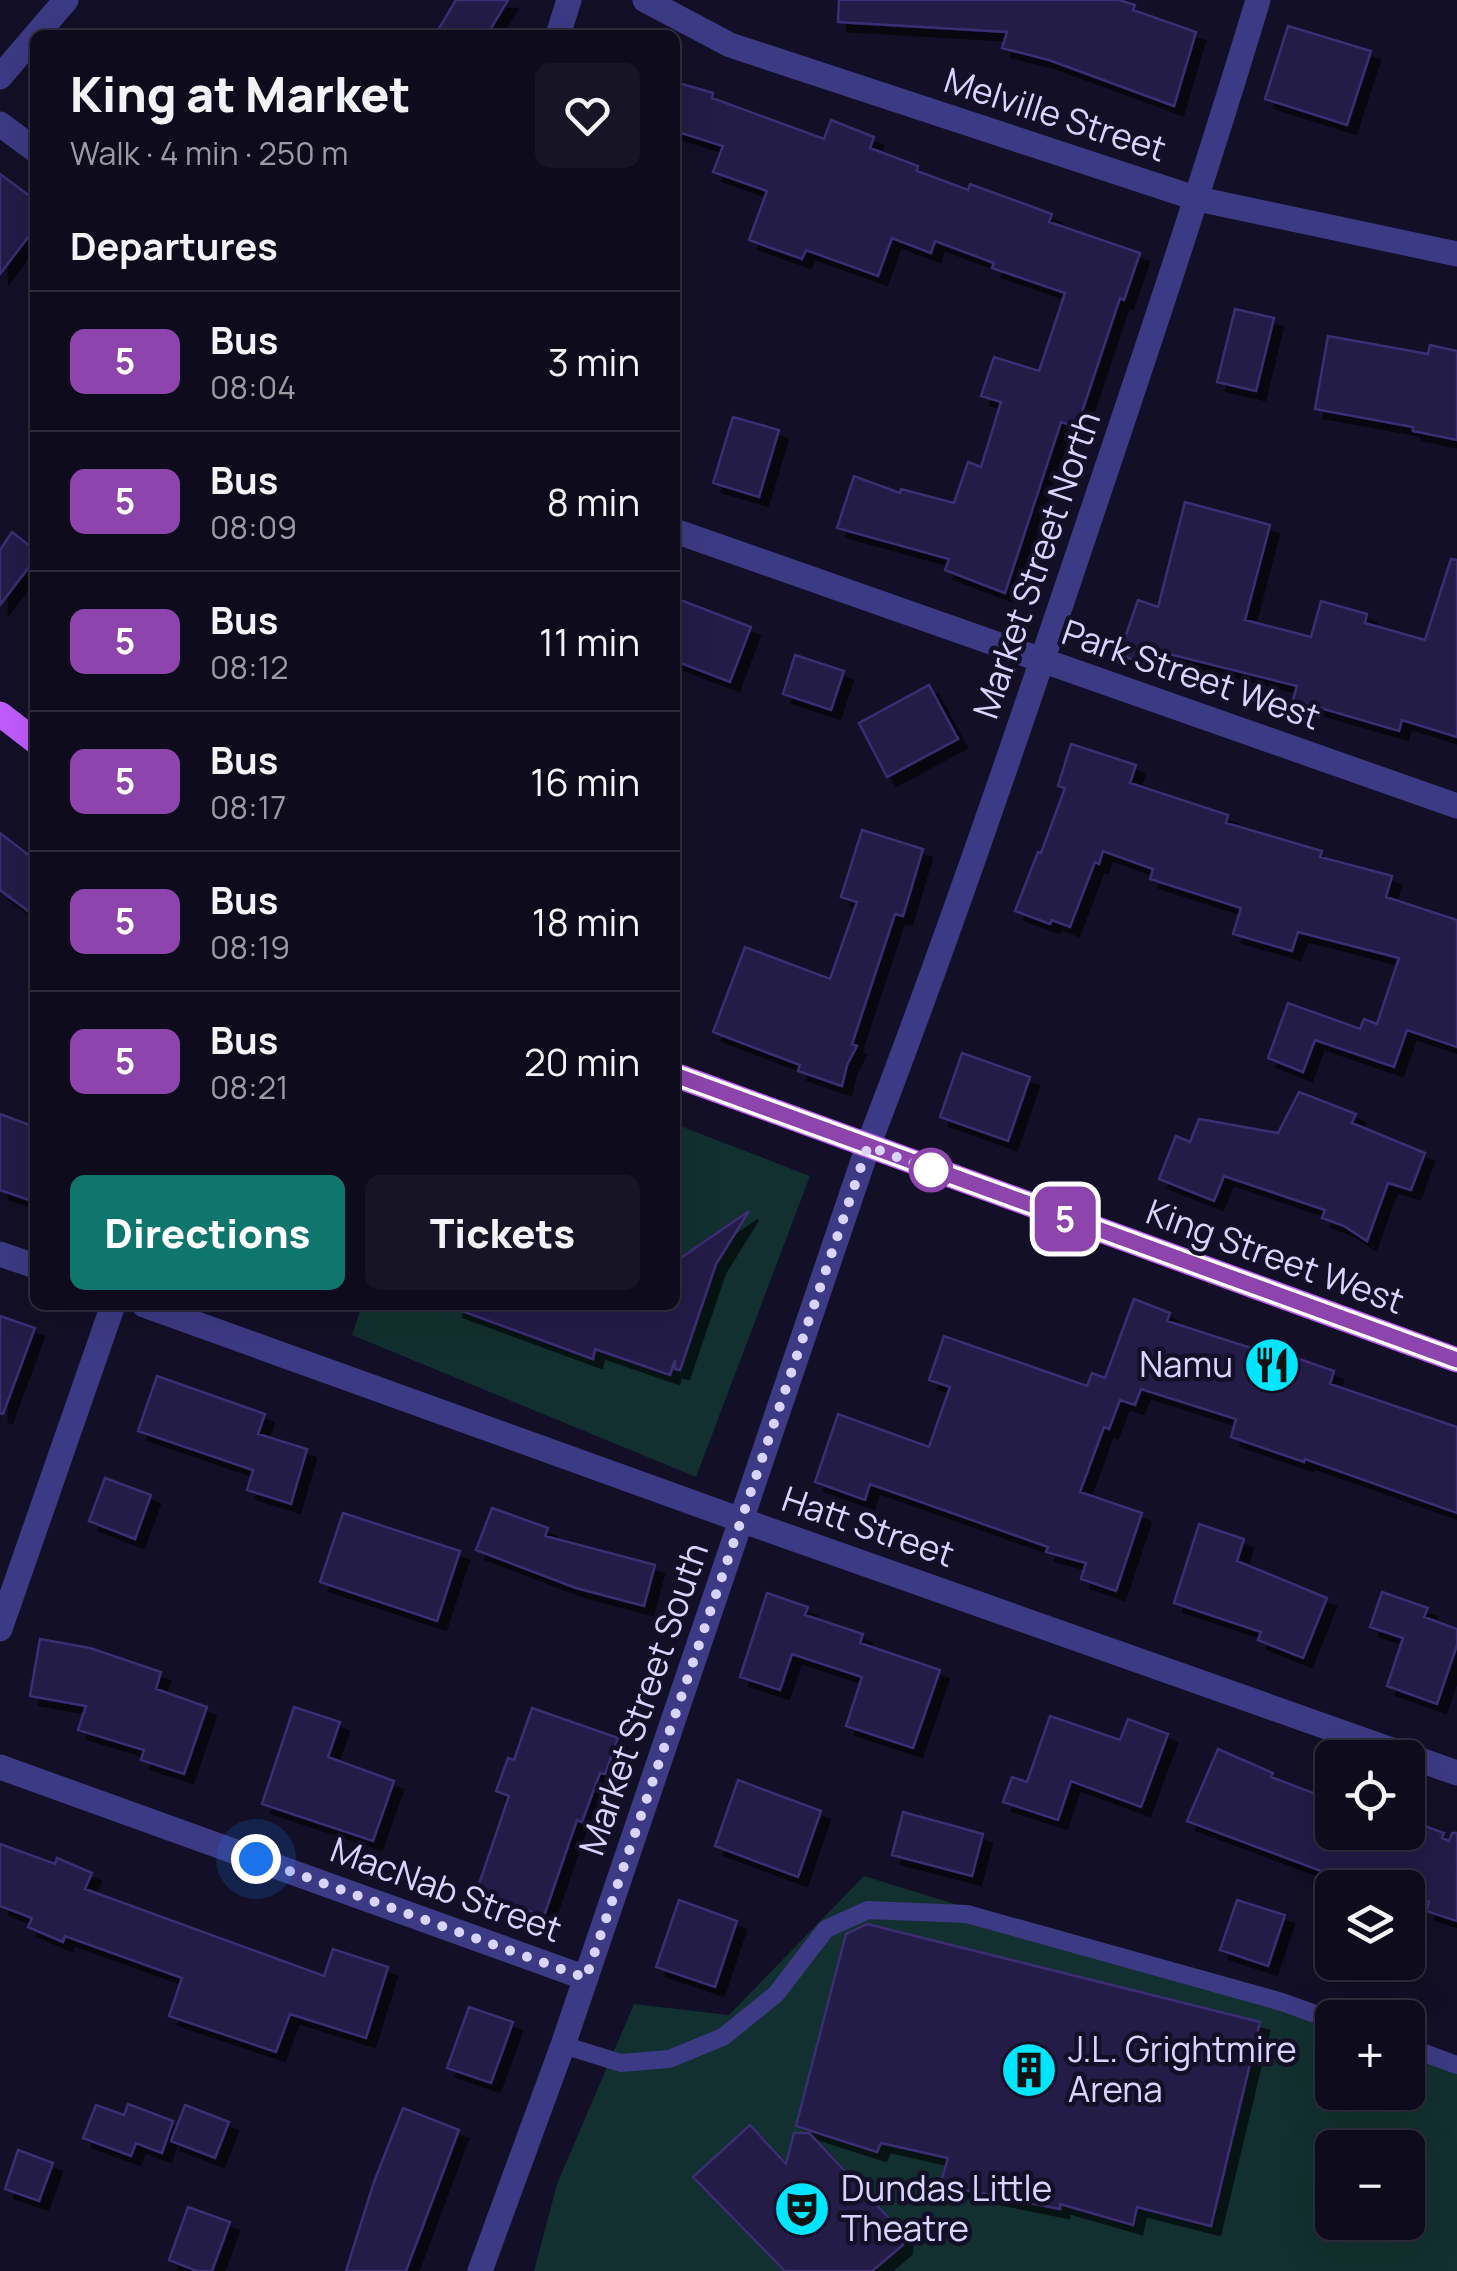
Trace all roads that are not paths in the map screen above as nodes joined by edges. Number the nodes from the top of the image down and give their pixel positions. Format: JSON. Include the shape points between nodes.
{"nodes":[{"id":1,"x":66,"y":0,"type":"edge"},
{"id":2,"x":570,"y":0,"type":"edge"},
{"id":3,"x":646,"y":0,"type":"edge"},
{"id":4,"x":1258,"y":0,"type":"edge"},
{"id":5,"x":41,"y":30,"type":"edge"},
{"id":6,"x":560,"y":30,"type":"edge"},
{"id":7,"x":30,"y":43,"type":"edge"},
{"id":8,"x":0,"y":77,"type":"edge"},
{"id":9,"x":0,"y":124,"type":"edge"},
{"id":10,"x":30,"y":146,"type":"edge"},
{"id":11,"x":1198,"y":199,"type":"junction"},
{"id":12,"x":1457,"y":254,"type":"edge"},
{"id":13,"x":680,"y":532,"type":"edge"},
{"id":14,"x":1042,"y":660,"type":"junction"},
{"id":15,"x":0,"y":714,"type":"edge"},
{"id":16,"x":30,"y":737,"type":"edge"},
{"id":17,"x":1457,"y":806,"type":"edge"},
{"id":18,"x":680,"y":1077,"type":"edge"},
{"id":19,"x":868,"y":1146,"type":"junction"},
{"id":20,"x":0,"y":1254,"type":"edge"},
{"id":21,"x":30,"y":1264,"type":"edge"},
{"id":22,"x":111,"y":1310,"type":"edge"},
{"id":23,"x":158,"y":1310,"type":"edge"},
{"id":24,"x":1457,"y":1360,"type":"edge"},
{"id":25,"x":741,"y":1520,"type":"junction"},
{"id":26,"x":0,"y":1629,"type":"edge"},
{"id":27,"x":0,"y":1767,"type":"edge"},
{"id":28,"x":1457,"y":1773,"type":"edge"},
{"id":29,"x":586,"y":1978,"type":"junction"},
{"id":30,"x":1315,"y":2014,"type":"edge"},
{"id":31,"x":563,"y":2045,"type":"junction"},
{"id":32,"x":1425,"y":2053,"type":"edge"},
{"id":33,"x":1457,"y":2065,"type":"edge"},
{"id":34,"x":480,"y":2271,"type":"edge"}],
"edges":[{"from":1,"to":5,"type":"street"},
{"from":2,"to":6,"type":"street"},
{"from":3,"to":11,"type":"street","name":"Melville Street","via":[[730,45]]},
{"from":4,"to":11,"type":"street","name":"Market Street North"},
{"from":7,"to":8,"type":"street"},
{"from":9,"to":10,"type":"street"},
{"from":11,"to":12,"type":"street","name":"Melville Street"},
{"from":11,"to":14,"type":"street","name":"Market Street North"},
{"from":13,"to":14,"type":"street","name":"Park Street West"},
{"from":14,"to":17,"type":"street","name":"Park Street West"},
{"from":14,"to":19,"type":"street","name":"Market Street North"},
{"from":15,"to":16,"type":"main road"},
{"from":18,"to":19,"type":"main road","name":"King Street West"},
{"from":19,"to":24,"type":"main road","name":"King Street West"},
{"from":19,"to":25,"type":"street","name":"Market Street South"},
{"from":20,"to":21,"type":"street"},
{"from":22,"to":26,"type":"street"},
{"from":23,"to":25,"type":"street","name":"Hatt Street"},
{"from":25,"to":28,"type":"street","name":"Hatt Street"},
{"from":25,"to":29,"type":"street","name":"Market Street South"},
{"from":27,"to":29,"type":"street","name":"MacNab Street"},
{"from":29,"to":31,"type":"street","name":"Market Street South"},
{"from":30,"to":31,"type":"lane","via":[[967,1914],[868,1910],[826,1928],[776,1994],[723,2037],[669,2059],[620,2063]]},
{"from":31,"to":34,"type":"street","name":"Market Street South"},
{"from":32,"to":33,"type":"lane"}]}
